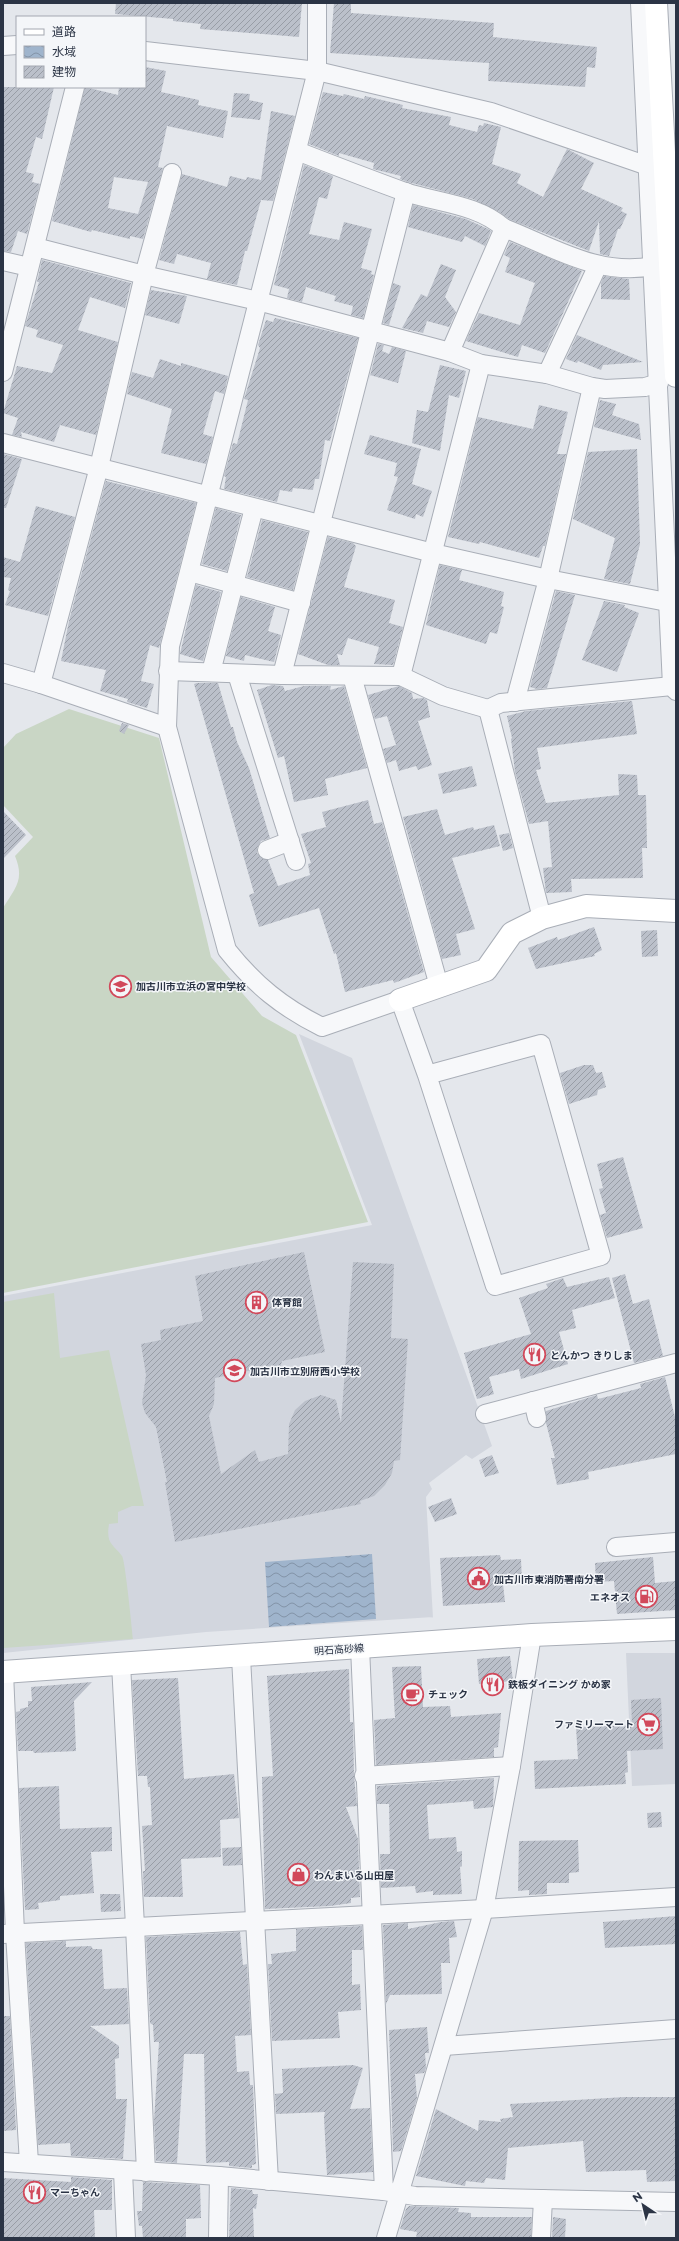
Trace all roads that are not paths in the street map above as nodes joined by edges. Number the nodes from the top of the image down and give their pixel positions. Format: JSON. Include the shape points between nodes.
{"nodes":[{"id":1,"x":317,"y":3,"type":"edge"},
{"id":2,"x":640,"y":3,"type":"edge"},
{"id":3,"x":656,"y":3,"type":"edge"},
{"id":4,"x":16,"y":45,"type":"edge"},
{"id":5,"x":3,"y":46,"type":"edge"},
{"id":6,"x":146,"y":51,"type":"edge"},
{"id":7,"x":317,"y":71,"type":"junction"},
{"id":8,"x":75,"y":88,"type":"edge"},
{"id":9,"x":297,"y":151,"type":"junction"},
{"id":10,"x":648,"y":166,"type":"junction"},
{"id":11,"x":172,"y":173,"type":"dead end"},
{"id":12,"x":406,"y":192,"type":"junction"},
{"id":13,"x":504,"y":228,"type":"junction"},
{"id":14,"x":34,"y":247,"type":"junction"},
{"id":15,"x":3,"y":261,"type":"edge"},
{"id":16,"x":598,"y":265,"type":"junction"},
{"id":17,"x":653,"y":266,"type":"junction"},
{"id":18,"x":29,"y":267,"type":"junction"},
{"id":19,"x":144,"y":275,"type":"junction"},
{"id":20,"x":258,"y":301,"type":"junction"},
{"id":21,"x":370,"y":331,"type":"junction"},
{"id":22,"x":450,"y":352,"type":"junction"},
{"id":23,"x":481,"y":364,"type":"junction"},
{"id":24,"x":3,"y":372,"type":"edge"},
{"id":25,"x":547,"y":374,"type":"junction"},
{"id":26,"x":668,"y":379,"type":"edge"},
{"id":27,"x":592,"y":387,"type":"junction"},
{"id":28,"x":3,"y":443,"type":"edge"},
{"id":29,"x":99,"y":467,"type":"junction"},
{"id":30,"x":210,"y":496,"type":"junction"},
{"id":31,"x":254,"y":508,"type":"junction"},
{"id":32,"x":321,"y":526,"type":"junction"},
{"id":33,"x":433,"y":553,"type":"junction"},
{"id":34,"x":190,"y":572,"type":"junction"},
{"id":35,"x":548,"y":579,"type":"junction"},
{"id":36,"x":234,"y":585,"type":"junction"},
{"id":37,"x":667,"y":602,"type":"junction"},
{"id":38,"x":301,"y":603,"type":"junction"},
{"id":39,"x":168,"y":671,"type":"junction"},
{"id":40,"x":211,"y":672,"type":"junction"},
{"id":41,"x":3,"y":673,"type":"edge"},
{"id":42,"x":237,"y":674,"type":"junction"},
{"id":43,"x":282,"y":675,"type":"junction"},
{"id":44,"x":352,"y":676,"type":"junction"},
{"id":45,"x":401,"y":676,"type":"junction"},
{"id":46,"x":41,"y":684,"type":"junction"},
{"id":47,"x":674,"y":688,"type":"edge"},
{"id":48,"x":515,"y":702,"type":"junction"},
{"id":49,"x":488,"y":708,"type":"junction"},
{"id":50,"x":167,"y":727,"type":"junction"},
{"id":51,"x":290,"y":841,"type":"junction"},
{"id":52,"x":267,"y":850,"type":"dead end"},
{"id":53,"x":296,"y":860,"type":"dead end"},
{"id":54,"x":676,"y":911,"type":"edge"},
{"id":55,"x":542,"y":918,"type":"junction"},
{"id":56,"x":439,"y":986,"type":"junction"},
{"id":57,"x":400,"y":1000,"type":"junction"},
{"id":58,"x":427,"y":1075,"type":"junction"},
{"id":59,"x":676,"y":1363,"type":"edge"},
{"id":60,"x":485,"y":1414,"type":"dead end"},
{"id":61,"x":676,"y":1542,"type":"edge"},
{"id":62,"x":616,"y":1547,"type":"dead end"},
{"id":63,"x":676,"y":1629,"type":"edge"},
{"id":64,"x":532,"y":1636,"type":"junction"},
{"id":65,"x":360,"y":1647,"type":"junction"},
{"id":66,"x":241,"y":1657,"type":"junction"},
{"id":67,"x":121,"y":1664,"type":"junction"},
{"id":68,"x":3,"y":1672,"type":"edge"},
{"id":69,"x":511,"y":1766,"type":"junction"},
{"id":70,"x":364,"y":1776,"type":"junction"},
{"id":71,"x":676,"y":1897,"type":"edge"},
{"id":72,"x":484,"y":1909,"type":"junction"},
{"id":73,"x":371,"y":1915,"type":"junction"},
{"id":74,"x":253,"y":1921,"type":"junction"},
{"id":75,"x":135,"y":1926,"type":"junction"},
{"id":76,"x":9,"y":1934,"type":"edge"},
{"id":77,"x":676,"y":2029,"type":"edge"},
{"id":78,"x":444,"y":2046,"type":"junction"},
{"id":79,"x":3,"y":2162,"type":"edge"},
{"id":80,"x":29,"y":2163,"type":"junction"},
{"id":81,"x":123,"y":2170,"type":"junction"},
{"id":82,"x":146,"y":2172,"type":"junction"},
{"id":83,"x":219,"y":2176,"type":"junction"},
{"id":84,"x":269,"y":2181,"type":"junction"},
{"id":85,"x":391,"y":2192,"type":"junction"},
{"id":86,"x":543,"y":2199,"type":"junction"},
{"id":87,"x":676,"y":2202,"type":"edge"},
{"id":88,"x":126,"y":2238,"type":"edge"},
{"id":89,"x":218,"y":2238,"type":"edge"},
{"id":90,"x":386,"y":2238,"type":"edge"},
{"id":91,"x":541,"y":2238,"type":"edge"}],
"edges":[{"from":1,"to":7,"type":"street"},
{"from":2,"to":10,"type":"street"},
{"from":3,"to":26,"type":"street"},
{"from":4,"to":5,"type":"street"},
{"from":6,"to":7,"type":"street"},
{"from":7,"to":9,"type":"street"},
{"from":7,"to":10,"type":"street","via":[[491,112]]},
{"from":8,"to":14,"type":"street"},
{"from":9,"to":12,"type":"street"},
{"from":9,"to":20,"type":"street"},
{"from":10,"to":17,"type":"street"},
{"from":11,"to":19,"type":"street"},
{"from":12,"to":13,"type":"street","via":[[463,206],[499,223]]},
{"from":12,"to":21,"type":"street"},
{"from":13,"to":16,"type":"street"},
{"from":13,"to":22,"type":"street"},
{"from":14,"to":18,"type":"street"},
{"from":14,"to":19,"type":"street"},
{"from":15,"to":18,"type":"street"},
{"from":16,"to":17,"type":"street","via":[[641,269]]},
{"from":16,"to":25,"type":"street"},
{"from":17,"to":26,"type":"street"},
{"from":18,"to":24,"type":"street"},
{"from":19,"to":20,"type":"street"},
{"from":19,"to":29,"type":"street"},
{"from":20,"to":21,"type":"street"},
{"from":20,"to":30,"type":"street"},
{"from":21,"to":22,"type":"street"},
{"from":21,"to":32,"type":"street"},
{"from":22,"to":23,"type":"street"},
{"from":23,"to":25,"type":"street"},
{"from":23,"to":33,"type":"street"},
{"from":25,"to":27,"type":"street"},
{"from":26,"to":27,"type":"street","via":[[645,387]]},
{"from":26,"to":37,"type":"street"},
{"from":27,"to":35,"type":"street"},
{"from":28,"to":29,"type":"street"},
{"from":29,"to":30,"type":"street"},
{"from":29,"to":46,"type":"street"},
{"from":30,"to":31,"type":"street"},
{"from":30,"to":34,"type":"street"},
{"from":31,"to":32,"type":"street"},
{"from":31,"to":36,"type":"street"},
{"from":32,"to":33,"type":"street"},
{"from":32,"to":38,"type":"street"},
{"from":33,"to":35,"type":"street"},
{"from":33,"to":45,"type":"street"},
{"from":34,"to":36,"type":"street"},
{"from":34,"to":39,"type":"street","via":[[170,646]]},
{"from":35,"to":37,"type":"street"},
{"from":35,"to":48,"type":"street"},
{"from":36,"to":38,"type":"street"},
{"from":36,"to":40,"type":"street"},
{"from":37,"to":47,"type":"street"},
{"from":38,"to":43,"type":"street"},
{"from":39,"to":40,"type":"street"},
{"from":39,"to":50,"type":"street"},
{"from":40,"to":42,"type":"street"},
{"from":41,"to":46,"type":"street"},
{"from":42,"to":43,"type":"street"},
{"from":42,"to":51,"type":"street"},
{"from":43,"to":44,"type":"street"},
{"from":44,"to":45,"type":"street"},
{"from":44,"to":56,"type":"street"},
{"from":45,"to":49,"type":"street","via":[[443,696]]},
{"from":46,"to":50,"type":"street"},
{"from":47,"to":48,"type":"street"},
{"from":48,"to":49,"type":"street","via":[[501,703]]},
{"from":49,"to":55,"type":"street"},
{"from":50,"to":57,"type":"street","via":[[227,950],[247,975],[291,1011],[322,1027]]},
{"from":51,"to":52,"type":"street"},
{"from":51,"to":53,"type":"street"},
{"from":54,"to":55,"type":"street","via":[[586,906]]},
{"from":55,"to":56,"type":"street","via":[[512,933],[486,970]]},
{"from":56,"to":57,"type":"street"},
{"from":57,"to":58,"type":"street"},
{"from":58,"to":58,"type":"street","via":[[495,1286],[601,1256],[541,1044]]},
{"from":59,"to":60,"type":"street","via":[[535,1409]]},
{"from":61,"to":62,"type":"street"},
{"from":63,"to":64,"type":"street","name":"明石高砂線"},
{"from":64,"to":65,"type":"street","name":"明石高砂線"},
{"from":64,"to":69,"type":"street"},
{"from":65,"to":66,"type":"street","name":"明石高砂線"},
{"from":65,"to":70,"type":"street"},
{"from":66,"to":67,"type":"street","name":"明石高砂線"},
{"from":66,"to":74,"type":"street"},
{"from":67,"to":68,"type":"street","name":"明石高砂線"},
{"from":67,"to":75,"type":"street"},
{"from":68,"to":76,"type":"street"},
{"from":69,"to":70,"type":"street"},
{"from":69,"to":72,"type":"street"},
{"from":70,"to":73,"type":"street"},
{"from":71,"to":72,"type":"street"},
{"from":72,"to":73,"type":"street"},
{"from":72,"to":78,"type":"street"},
{"from":73,"to":74,"type":"street"},
{"from":73,"to":85,"type":"street"},
{"from":74,"to":75,"type":"street"},
{"from":74,"to":84,"type":"street"},
{"from":75,"to":76,"type":"street"},
{"from":75,"to":82,"type":"street"},
{"from":76,"to":80,"type":"street"},
{"from":77,"to":78,"type":"street"},
{"from":78,"to":85,"type":"street"},
{"from":79,"to":80,"type":"street"},
{"from":80,"to":81,"type":"street"},
{"from":81,"to":82,"type":"street"},
{"from":81,"to":88,"type":"street"},
{"from":82,"to":83,"type":"street"},
{"from":83,"to":84,"type":"street"},
{"from":83,"to":89,"type":"street"},
{"from":84,"to":85,"type":"street"},
{"from":85,"to":86,"type":"street","via":[[415,2196]]},
{"from":85,"to":90,"type":"street"},
{"from":86,"to":87,"type":"street"},
{"from":86,"to":91,"type":"street"}]}
